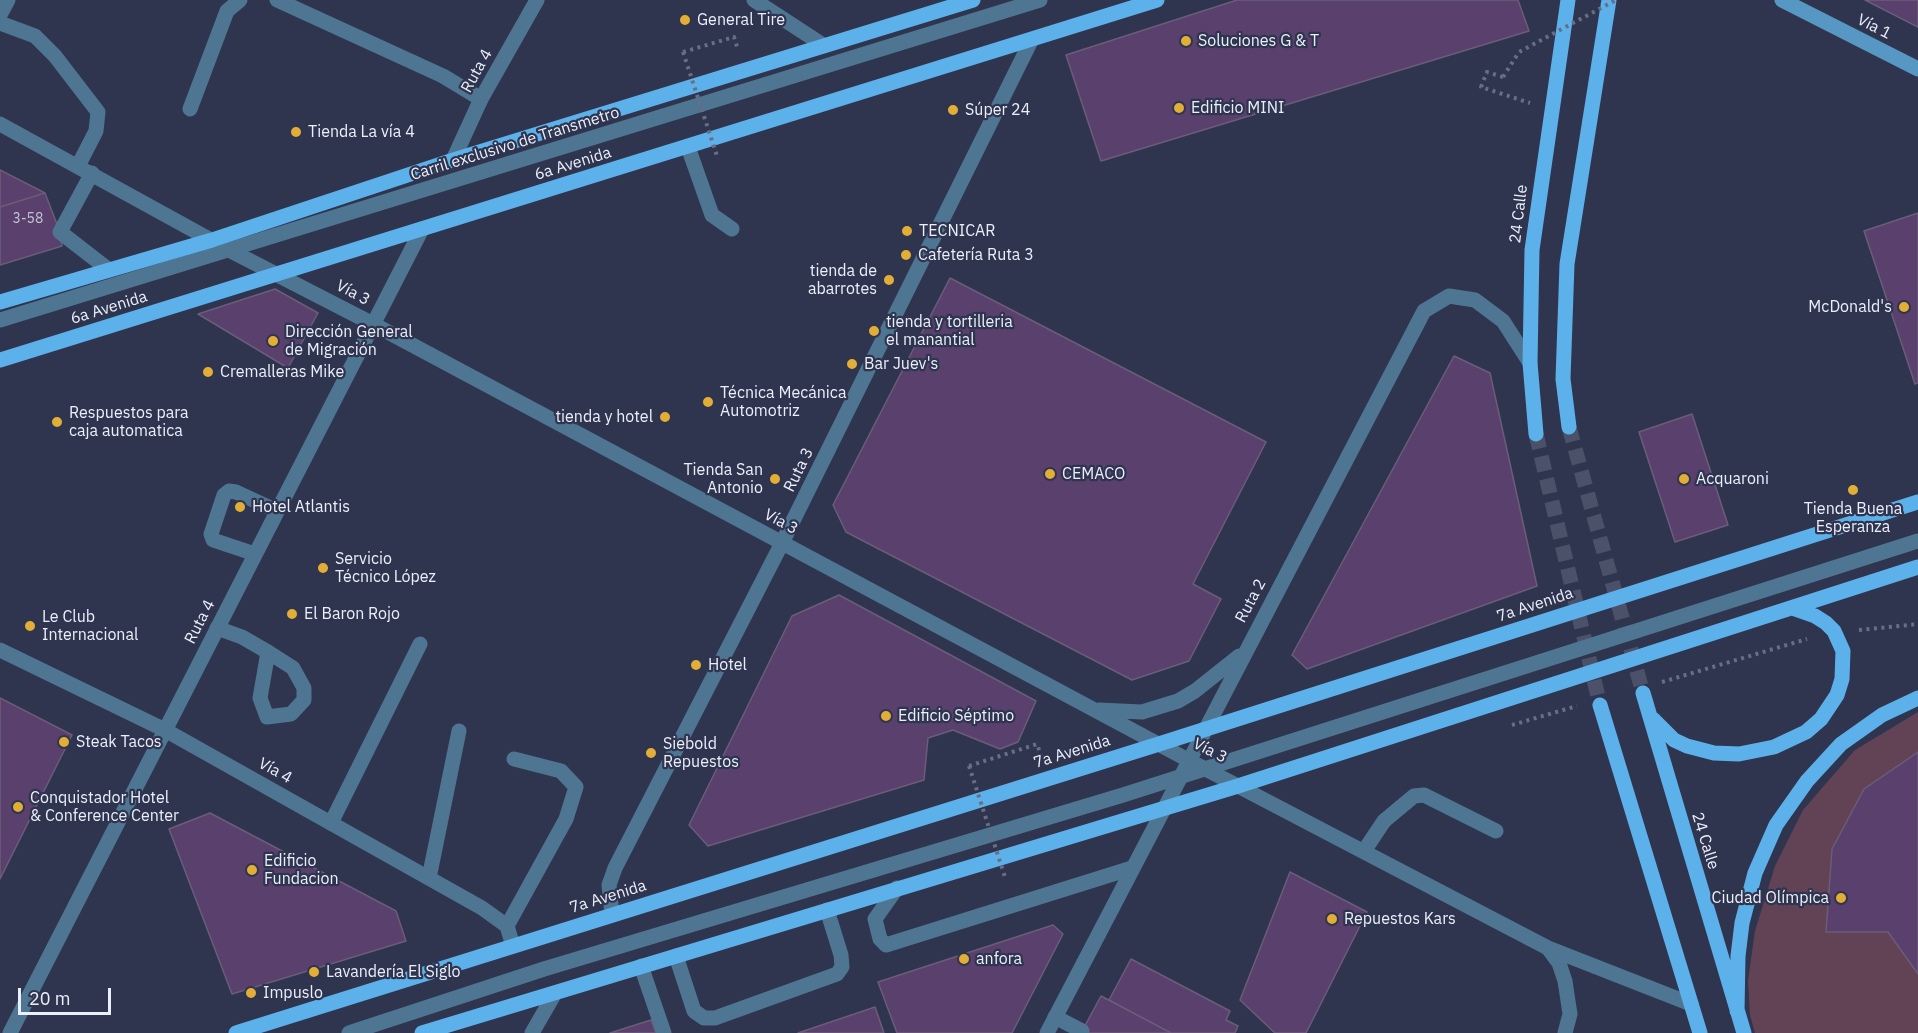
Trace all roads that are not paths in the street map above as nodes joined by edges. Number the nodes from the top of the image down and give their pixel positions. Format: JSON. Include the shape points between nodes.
{"nodes":[{"id":1,"x":8,"y":0,"type":"edge"},
{"id":2,"x":240,"y":0,"type":"edge"},
{"id":3,"x":277,"y":0,"type":"edge"},
{"id":4,"x":537,"y":0,"type":"edge"},
{"id":5,"x":754,"y":0,"type":"edge"},
{"id":6,"x":973,"y":0,"type":"edge"},
{"id":7,"x":1040,"y":0,"type":"edge"},
{"id":8,"x":1157,"y":0,"type":"edge"},
{"id":9,"x":1568,"y":0,"type":"edge"},
{"id":10,"x":1609,"y":0,"type":"edge"},
{"id":11,"x":1782,"y":0,"type":"edge"},
{"id":12,"x":0,"y":15,"type":"edge"},
{"id":13,"x":0,"y":23,"type":"edge"},
{"id":14,"x":1031,"y":41,"type":"junction"},
{"id":15,"x":823,"y":45,"type":"junction"},
{"id":16,"x":1918,"y":69,"type":"edge"},
{"id":17,"x":482,"y":99,"type":"junction"},
{"id":18,"x":190,"y":109,"type":"dead end"},
{"id":19,"x":0,"y":124,"type":"edge"},
{"id":20,"x":688,"y":147,"type":"junction"},
{"id":21,"x":453,"y":160,"type":"junction"},
{"id":22,"x":85,"y":169,"type":"junction"},
{"id":23,"x":422,"y":229,"type":"junction"},
{"id":24,"x":732,"y":229,"type":"dead end"},
{"id":25,"x":212,"y":240,"type":"junction"},
{"id":26,"x":231,"y":251,"type":"junction"},
{"id":27,"x":109,"y":270,"type":"junction"},
{"id":28,"x":280,"y":275,"type":"junction"},
{"id":29,"x":0,"y":302,"type":"edge"},
{"id":30,"x":0,"y":320,"type":"edge"},
{"id":31,"x":373,"y":324,"type":"junction"},
{"id":32,"x":0,"y":360,"type":"edge"},
{"id":33,"x":1530,"y":363,"type":"junction"},
{"id":34,"x":1569,"y":427,"type":"tunnel mouth"},
{"id":35,"x":1536,"y":434,"type":"tunnel mouth"},
{"id":36,"x":1918,"y":502,"type":"edge"},
{"id":37,"x":277,"y":511,"type":"junction"},
{"id":38,"x":1918,"y":541,"type":"edge"},
{"id":39,"x":782,"y":543,"type":"junction"},
{"id":40,"x":255,"y":554,"type":"junction"},
{"id":41,"x":1918,"y":567,"type":"edge"},
{"id":42,"x":1792,"y":608,"type":"junction"},
{"id":43,"x":217,"y":628,"type":"junction"},
{"id":44,"x":420,"y":644,"type":"dead end"},
{"id":45,"x":0,"y":650,"type":"edge"},
{"id":46,"x":1245,"y":651,"type":"junction"},
{"id":47,"x":268,"y":652,"type":"dead end"},
{"id":48,"x":1643,"y":693,"type":"tunnel mouth"},
{"id":49,"x":1918,"y":698,"type":"edge"},
{"id":50,"x":1600,"y":705,"type":"tunnel mouth"},
{"id":51,"x":1093,"y":709,"type":"junction"},
{"id":52,"x":1649,"y":715,"type":"junction"},
{"id":53,"x":1207,"y":728,"type":"junction"},
{"id":54,"x":165,"y":730,"type":"junction"},
{"id":55,"x":459,"y":731,"type":"dead end"},
{"id":56,"x":1159,"y":744,"type":"junction"},
{"id":57,"x":514,"y":759,"type":"dead end"},
{"id":58,"x":1190,"y":761,"type":"junction"},
{"id":59,"x":1205,"y":768,"type":"junction"},
{"id":60,"x":1182,"y":776,"type":"junction"},
{"id":61,"x":1238,"y":786,"type":"junction"},
{"id":62,"x":1166,"y":806,"type":"junction"},
{"id":63,"x":331,"y":823,"type":"junction"},
{"id":64,"x":1496,"y":831,"type":"dead end"},
{"id":65,"x":1364,"y":851,"type":"junction"},
{"id":66,"x":1132,"y":868,"type":"junction"},
{"id":67,"x":429,"y":878,"type":"junction"},
{"id":68,"x":897,"y":888,"type":"junction"},
{"id":69,"x":827,"y":910,"type":"junction"},
{"id":70,"x":612,"y":915,"type":"junction"},
{"id":71,"x":507,"y":926,"type":"junction"},
{"id":72,"x":513,"y":946,"type":"junction"},
{"id":73,"x":1548,"y":948,"type":"junction"},
{"id":74,"x":676,"y":956,"type":"junction"},
{"id":75,"x":641,"y":966,"type":"junction"},
{"id":76,"x":555,"y":993,"type":"junction"},
{"id":77,"x":1691,"y":1004,"type":"junction"},
{"id":78,"x":1737,"y":1011,"type":"junction"},
{"id":79,"x":1055,"y":1017,"type":"junction"},
{"id":80,"x":1082,"y":1031,"type":"dead end"},
{"id":81,"x":10,"y":1033,"type":"edge"},
{"id":82,"x":236,"y":1033,"type":"edge"},
{"id":83,"x":349,"y":1033,"type":"edge"},
{"id":84,"x":422,"y":1033,"type":"edge"},
{"id":85,"x":532,"y":1033,"type":"edge"},
{"id":86,"x":664,"y":1033,"type":"edge"},
{"id":87,"x":1047,"y":1033,"type":"edge"},
{"id":88,"x":1565,"y":1033,"type":"edge"},
{"id":89,"x":1700,"y":1033,"type":"edge"},
{"id":90,"x":1744,"y":1033,"type":"edge"}],
"edges":[{"from":1,"to":12,"type":"street"},
{"from":2,"to":18,"type":"street","via":[[227,11]]},
{"from":3,"to":17,"type":"street","via":[[443,76]]},
{"from":4,"to":17,"type":"street","name":"Ruta 4"},
{"from":5,"to":15,"type":"street"},
{"from":6,"to":15,"type":"main road"},
{"from":7,"to":26,"type":"street","name":"Carril exclusivo de Transmetro"},
{"from":8,"to":14,"type":"main road","name":"6a Avenida"},
{"from":9,"to":33,"type":"main road","name":"24 Calle","via":[[1532,249]]},
{"from":10,"to":34,"type":"main road","via":[[1567,264],[1563,379]]},
{"from":11,"to":16,"type":"street","name":"Vía 1"},
{"from":13,"to":22,"type":"street","via":[[35,36],[98,112]]},
{"from":14,"to":20,"type":"main road","name":"6a Avenida"},
{"from":14,"to":39,"type":"street","name":"Ruta 3"},
{"from":15,"to":21,"type":"main road"},
{"from":17,"to":21,"type":"street","name":"Ruta 4"},
{"from":19,"to":22,"type":"street","name":"Vía 3"},
{"from":20,"to":23,"type":"main road","name":"6a Avenida"},
{"from":20,"to":24,"type":"street","via":[[712,215]]},
{"from":21,"to":25,"type":"main road"},
{"from":22,"to":25,"type":"street","name":"Vía 3"},
{"from":22,"to":27,"type":"street","via":[[60,232]]},
{"from":23,"to":28,"type":"main road","name":"6a Avenida"},
{"from":23,"to":31,"type":"street","name":"Ruta 4"},
{"from":25,"to":26,"type":"street","name":"Vía 3"},
{"from":25,"to":27,"type":"main road"},
{"from":26,"to":28,"type":"street","name":"Vía 3"},
{"from":26,"to":30,"type":"street","name":"Carril exclusivo de Transmetro"},
{"from":27,"to":29,"type":"main road"},
{"from":28,"to":31,"type":"street","name":"Vía 3"},
{"from":28,"to":32,"type":"main road","name":"6a Avenida"},
{"from":31,"to":37,"type":"street","name":"Ruta 4"},
{"from":31,"to":39,"type":"street","name":"Vía 3"},
{"from":33,"to":35,"type":"main road","name":"24 Calle"},
{"from":33,"to":46,"type":"street","name":"Ruta 2","via":[[1503,321],[1475,300],[1449,297],[1424,311]]},
{"from":36,"to":53,"type":"main road","name":"7a Avenida"},
{"from":37,"to":40,"type":"street","name":"Ruta 4"},
{"from":37,"to":40,"type":"street","via":[[237,492],[224,495],[211,534],[213,540]]},
{"from":38,"to":59,"type":"street"},
{"from":39,"to":51,"type":"street","name":"Vía 3"},
{"from":39,"to":70,"type":"street","name":"Ruta 3","via":[[615,868],[609,885]]},
{"from":40,"to":43,"type":"street","name":"Ruta 4"},
{"from":41,"to":42,"type":"main road"},
{"from":42,"to":52,"type":"main road","via":[[1826,623],[1843,651],[1837,695],[1821,719],[1806,732],[1774,747],[1739,754],[1714,753],[1674,740]]},
{"from":42,"to":61,"type":"main road"},
{"from":43,"to":47,"type":"street"},
{"from":43,"to":54,"type":"street","name":"Ruta 4"},
{"from":44,"to":63,"type":"street"},
{"from":45,"to":54,"type":"street","name":"Vía 4"},
{"from":46,"to":51,"type":"street","via":[[1178,701],[1142,712]]},
{"from":46,"to":53,"type":"street","name":"Ruta 2"},
{"from":48,"to":52,"type":"main road","name":"24 Calle"},
{"from":49,"to":78,"type":"main road","via":[[1882,715],[1841,744],[1807,780],[1776,825],[1755,873],[1742,923]]},
{"from":50,"to":77,"type":"main road"},
{"from":51,"to":56,"type":"street","name":"Vía 3"},
{"from":52,"to":78,"type":"main road","name":"24 Calle"},
{"from":53,"to":56,"type":"main road","name":"7a Avenida"},
{"from":53,"to":58,"type":"street","name":"Ruta 2"},
{"from":54,"to":63,"type":"street","name":"Vía 4"},
{"from":54,"to":81,"type":"street","name":"Ruta 4"},
{"from":55,"to":67,"type":"street"},
{"from":56,"to":58,"type":"street","name":"Vía 3"},
{"from":56,"to":70,"type":"main road","name":"7a Avenida"},
{"from":57,"to":71,"type":"street","via":[[561,771],[576,787],[566,819]]},
{"from":58,"to":59,"type":"street","name":"Vía 3"},
{"from":58,"to":60,"type":"street","name":"Ruta 2"},
{"from":59,"to":60,"type":"street"},
{"from":59,"to":61,"type":"street","name":"Vía 3"},
{"from":60,"to":62,"type":"street","name":"Ruta 2"},
{"from":60,"to":83,"type":"street","via":[[544,969]]},
{"from":61,"to":62,"type":"main road"},
{"from":61,"to":65,"type":"street","name":"Vía 3"},
{"from":62,"to":66,"type":"street","name":"Ruta 2"},
{"from":62,"to":68,"type":"main road"},
{"from":63,"to":67,"type":"street","name":"Vía 4"},
{"from":64,"to":65,"type":"street","via":[[1424,795],[1414,796],[1384,821]]},
{"from":65,"to":73,"type":"street","name":"Vía 3"},
{"from":66,"to":68,"type":"street","via":[[886,945],[880,939],[875,919]]},
{"from":66,"to":79,"type":"street","name":"Ruta 2"},
{"from":67,"to":71,"type":"street","name":"Vía 4"},
{"from":68,"to":69,"type":"main road"},
{"from":69,"to":74,"type":"main road"},
{"from":69,"to":74,"type":"street","via":[[841,955],[842,967],[837,974],[715,1018],[704,1018],[694,1011]]},
{"from":70,"to":72,"type":"main road","name":"7a Avenida"},
{"from":71,"to":72,"type":"street"},
{"from":72,"to":82,"type":"main road","name":"7a Avenida"},
{"from":73,"to":77,"type":"street","name":"Vía 3"},
{"from":73,"to":88,"type":"street","via":[[1565,981],[1570,1014]]},
{"from":74,"to":75,"type":"main road"},
{"from":75,"to":76,"type":"main road"},
{"from":75,"to":86,"type":"street"},
{"from":76,"to":84,"type":"main road"},
{"from":76,"to":85,"type":"street"},
{"from":77,"to":89,"type":"main road"},
{"from":78,"to":90,"type":"main road","name":"24 Calle"},
{"from":79,"to":80,"type":"street"},
{"from":79,"to":87,"type":"street","name":"Ruta 2"}]}
